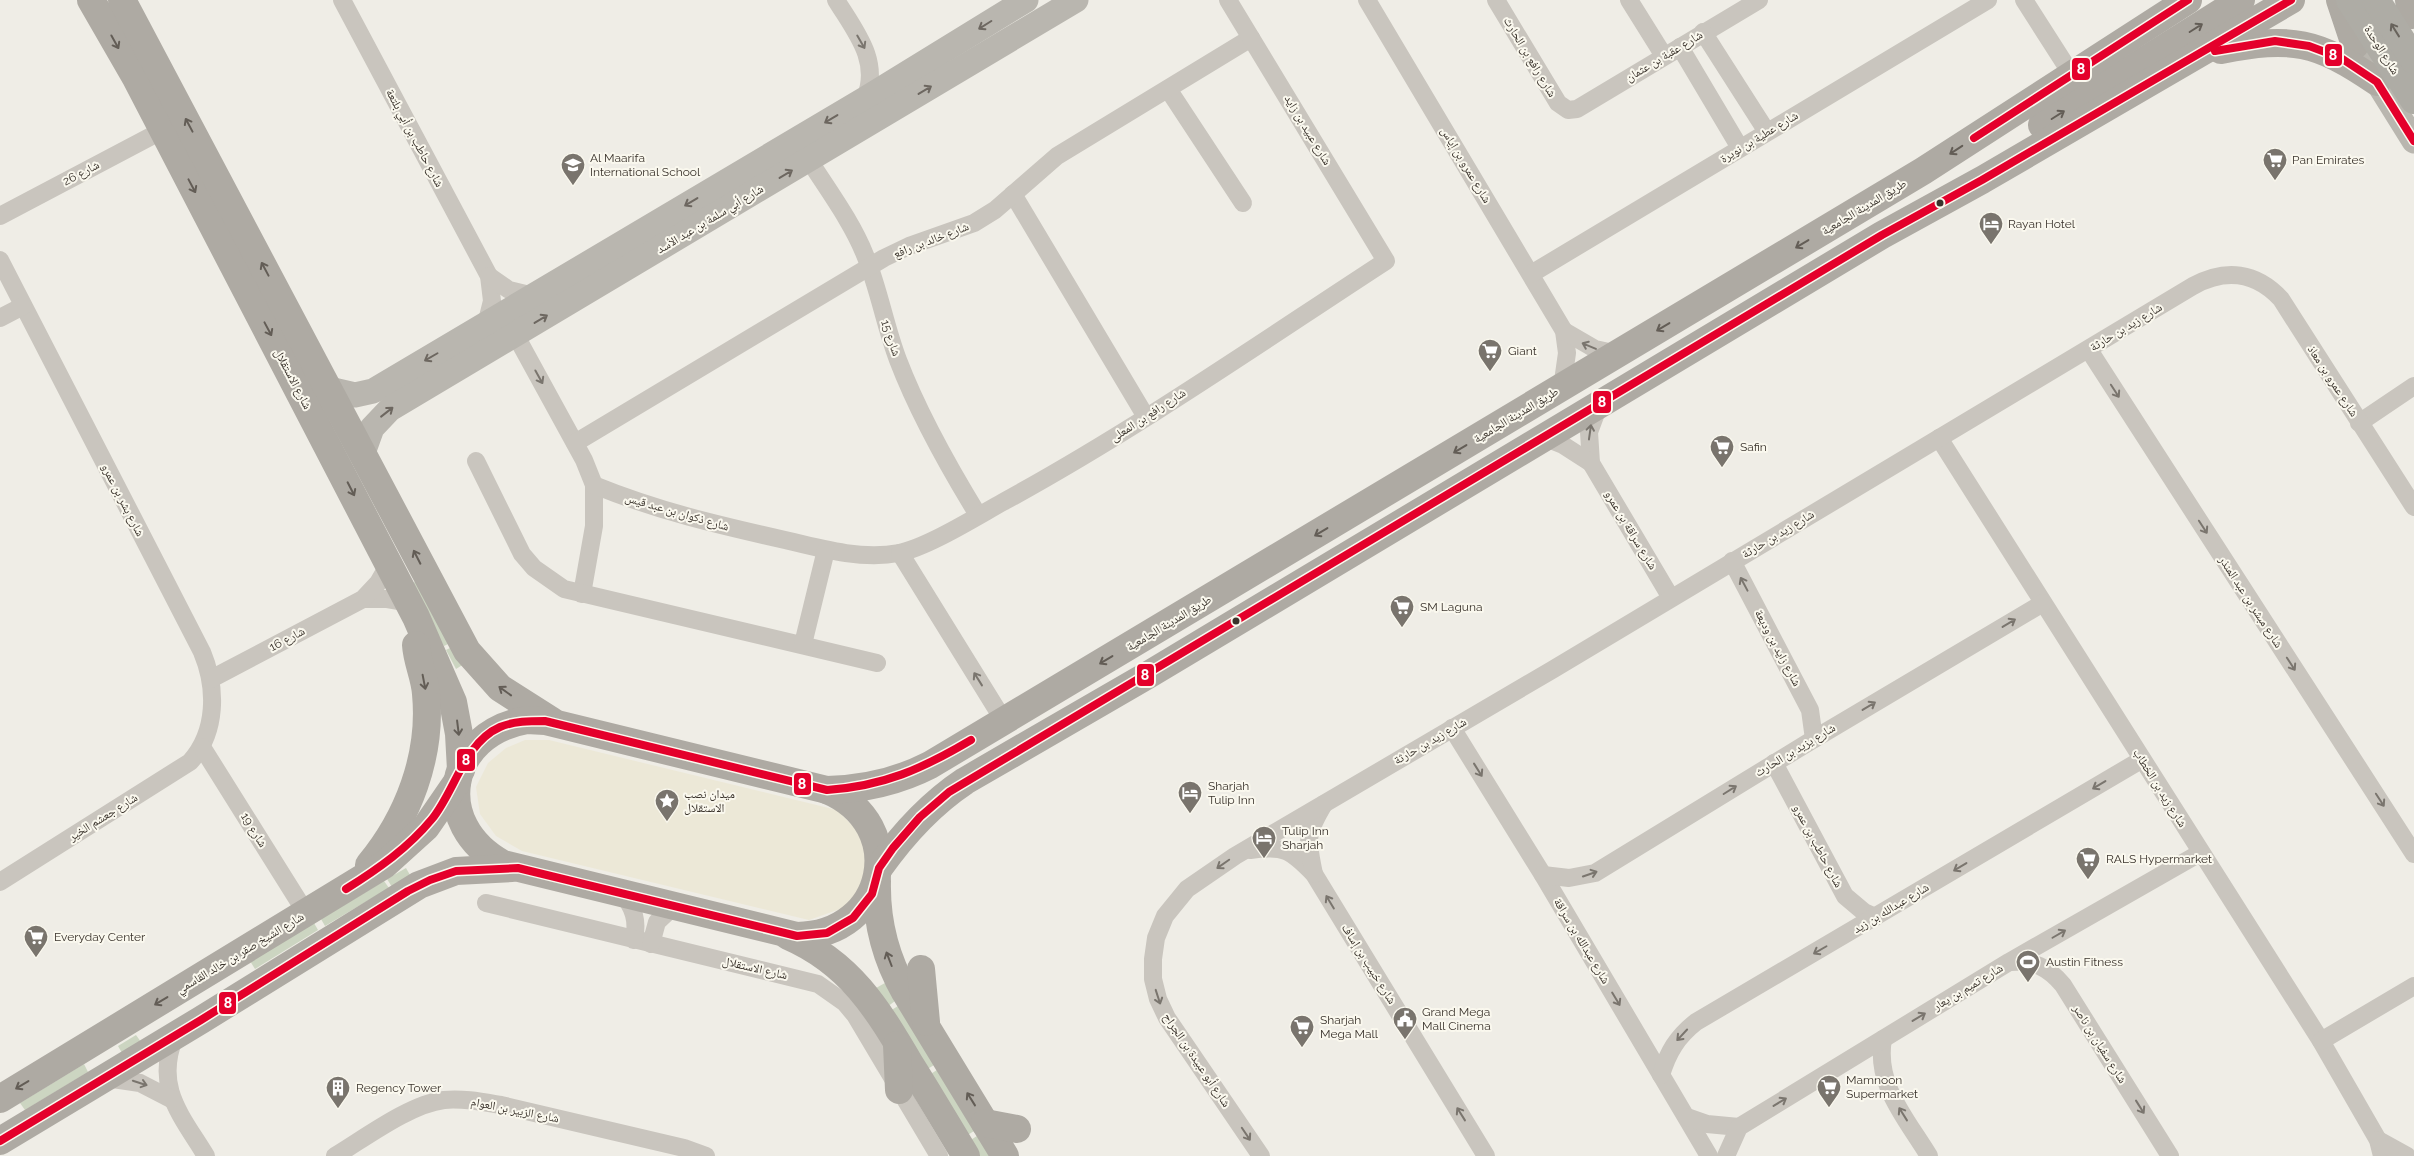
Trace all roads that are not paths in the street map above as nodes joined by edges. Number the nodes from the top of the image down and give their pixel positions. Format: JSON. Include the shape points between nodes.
{"nodes":[{"id":1,"x":91,"y":0,"type":"edge"},
{"id":2,"x":122,"y":0,"type":"edge"},
{"id":3,"x":342,"y":0,"type":"edge"},
{"id":4,"x":836,"y":0,"type":"edge"},
{"id":5,"x":1026,"y":0,"type":"edge"},
{"id":6,"x":1076,"y":0,"type":"edge"},
{"id":7,"x":1228,"y":0,"type":"edge"},
{"id":8,"x":1367,"y":0,"type":"edge"},
{"id":9,"x":1496,"y":0,"type":"edge"},
{"id":10,"x":1629,"y":0,"type":"edge"},
{"id":11,"x":1759,"y":0,"type":"edge"},
{"id":12,"x":1988,"y":0,"type":"edge"},
{"id":13,"x":2024,"y":0,"type":"edge"},
{"id":14,"x":2188,"y":0,"type":"edge"},
{"id":15,"x":2240,"y":0,"type":"edge"},
{"id":16,"x":2291,"y":0,"type":"edge"},
{"id":17,"x":2329,"y":0,"type":"edge"},
{"id":18,"x":2340,"y":0,"type":"edge"},
{"id":19,"x":2350,"y":0,"type":"edge"},
{"id":20,"x":2376,"y":0,"type":"edge"},
{"id":21,"x":1704,"y":32,"type":"junction"},
{"id":22,"x":1251,"y":38,"type":"junction"},
{"id":23,"x":2355,"y":44,"type":"junction"},
{"id":24,"x":1680,"y":47,"type":"junction"},
{"id":25,"x":2200,"y":54,"type":"junction"},
{"id":26,"x":1664,"y":56,"type":"junction"},
{"id":27,"x":2414,"y":60,"type":"edge"},
{"id":28,"x":2072,"y":74,"type":"junction"},
{"id":29,"x":2377,"y":82,"type":"junction"},
{"id":30,"x":1168,"y":89,"type":"junction"},
{"id":31,"x":865,"y":99,"type":"junction"},
{"id":32,"x":2414,"y":100,"type":"edge"},
{"id":33,"x":1568,"y":110,"type":"joint"},
{"id":34,"x":163,"y":130,"type":"junction"},
{"id":35,"x":1767,"y":132,"type":"junction"},
{"id":36,"x":2414,"y":141,"type":"edge"},
{"id":37,"x":1740,"y":148,"type":"junction"},
{"id":38,"x":809,"y":160,"type":"junction"},
{"id":39,"x":1982,"y":180,"type":"junction"},
{"id":40,"x":1013,"y":194,"type":"junction"},
{"id":41,"x":1242,"y":202,"type":"dead end"},
{"id":42,"x":0,"y":216,"type":"edge"},
{"id":43,"x":0,"y":260,"type":"edge"},
{"id":44,"x":1386,"y":261,"type":"joint"},
{"id":45,"x":870,"y":267,"type":"junction"},
{"id":46,"x":1530,"y":274,"type":"junction"},
{"id":47,"x":2236,"y":275,"type":"joint"},
{"id":48,"x":489,"y":276,"type":"junction"},
{"id":49,"x":534,"y":296,"type":"junction"},
{"id":50,"x":23,"y":306,"type":"junction"},
{"id":51,"x":0,"y":318,"type":"edge"},
{"id":52,"x":477,"y":330,"type":"junction"},
{"id":53,"x":1564,"y":330,"type":"junction"},
{"id":54,"x":516,"y":334,"type":"junction"},
{"id":55,"x":2089,"y":350,"type":"junction"},
{"id":56,"x":1618,"y":354,"type":"junction"},
{"id":57,"x":463,"y":366,"type":"junction"},
{"id":58,"x":2414,"y":386,"type":"edge"},
{"id":59,"x":1562,"y":388,"type":"junction"},
{"id":60,"x":329,"y":389,"type":"junction"},
{"id":61,"x":1600,"y":403,"type":"junction"},
{"id":62,"x":309,"y":408,"type":"junction"},
{"id":63,"x":1146,"y":417,"type":"junction"},
{"id":64,"x":2359,"y":422,"type":"junction"},
{"id":65,"x":1543,"y":437,"type":"junction"},
{"id":66,"x":1939,"y":438,"type":"junction"},
{"id":67,"x":575,"y":443,"type":"junction"},
{"id":68,"x":363,"y":453,"type":"junction"},
{"id":69,"x":476,"y":461,"type":"dead end"},
{"id":70,"x":1591,"y":463,"type":"junction"},
{"id":71,"x":594,"y":485,"type":"junction"},
{"id":72,"x":2414,"y":507,"type":"edge"},
{"id":73,"x":978,"y":516,"type":"junction"},
{"id":74,"x":826,"y":550,"type":"junction"},
{"id":75,"x":900,"y":553,"type":"junction"},
{"id":76,"x":1732,"y":561,"type":"junction"},
{"id":77,"x":389,"y":564,"type":"junction"},
{"id":78,"x":582,"y":594,"type":"junction"},
{"id":79,"x":1670,"y":598,"type":"junction"},
{"id":80,"x":364,"y":599,"type":"junction"},
{"id":81,"x":2043,"y":603,"type":"junction"},
{"id":82,"x":413,"y":610,"type":"junction"},
{"id":83,"x":803,"y":644,"type":"junction"},
{"id":84,"x":877,"y":663,"type":"dead end"},
{"id":85,"x":211,"y":679,"type":"junction"},
{"id":86,"x":1004,"y":721,"type":"junction"},
{"id":87,"x":562,"y":725,"type":"junction"},
{"id":88,"x":1452,"y":728,"type":"junction"},
{"id":89,"x":1814,"y":739,"type":"junction"},
{"id":90,"x":202,"y":747,"type":"junction"},
{"id":91,"x":2141,"y":760,"type":"junction"},
{"id":92,"x":1774,"y":763,"type":"junction"},
{"id":93,"x":459,"y":776,"type":"junction"},
{"id":94,"x":827,"y":790,"type":"junction"},
{"id":95,"x":1324,"y":803,"type":"junction"},
{"id":96,"x":1242,"y":852,"type":"junction"},
{"id":97,"x":2200,"y":853,"type":"junction"},
{"id":98,"x":2414,"y":854,"type":"edge"},
{"id":99,"x":518,"y":868,"type":"junction"},
{"id":100,"x":878,"y":874,"type":"junction"},
{"id":101,"x":1314,"y":874,"type":"junction"},
{"id":102,"x":1543,"y":874,"type":"junction"},
{"id":103,"x":0,"y":882,"type":"edge"},
{"id":104,"x":352,"y":885,"type":"junction"},
{"id":105,"x":621,"y":893,"type":"junction"},
{"id":106,"x":486,"y":903,"type":"dead end"},
{"id":107,"x":674,"y":906,"type":"junction"},
{"id":108,"x":306,"y":913,"type":"junction"},
{"id":109,"x":1875,"y":917,"type":"junction"},
{"id":110,"x":782,"y":933,"type":"junction"},
{"id":111,"x":643,"y":942,"type":"junction"},
{"id":112,"x":234,"y":957,"type":"junction"},
{"id":113,"x":2009,"y":962,"type":"junction"},
{"id":114,"x":921,"y":968,"type":"dead end"},
{"id":115,"x":2414,"y":986,"type":"edge"},
{"id":116,"x":201,"y":1020,"type":"junction"},
{"id":117,"x":926,"y":1026,"type":"junction"},
{"id":118,"x":175,"y":1036,"type":"junction"},
{"id":119,"x":1883,"y":1039,"type":"junction"},
{"id":120,"x":897,"y":1041,"type":"junction"},
{"id":121,"x":2321,"y":1042,"type":"junction"},
{"id":122,"x":1661,"y":1075,"type":"junction"},
{"id":123,"x":106,"y":1078,"type":"junction"},
{"id":124,"x":899,"y":1090,"type":"junction"},
{"id":125,"x":0,"y":1099,"type":"edge"},
{"id":126,"x":171,"y":1099,"type":"junction"},
{"id":127,"x":1687,"y":1117,"type":"junction"},
{"id":128,"x":985,"y":1123,"type":"junction"},
{"id":129,"x":1739,"y":1127,"type":"junction"},
{"id":130,"x":1017,"y":1129,"type":"dead end"},
{"id":131,"x":0,"y":1141,"type":"edge"},
{"id":132,"x":2380,"y":1148,"type":"edge"},
{"id":133,"x":206,"y":1156,"type":"edge"},
{"id":134,"x":335,"y":1156,"type":"edge"},
{"id":135,"x":706,"y":1156,"type":"edge"},
{"id":136,"x":939,"y":1156,"type":"edge"},
{"id":137,"x":966,"y":1156,"type":"edge"},
{"id":138,"x":1005,"y":1156,"type":"edge"},
{"id":139,"x":1261,"y":1156,"type":"edge"},
{"id":140,"x":1486,"y":1156,"type":"edge"},
{"id":141,"x":1709,"y":1156,"type":"edge"},
{"id":142,"x":1726,"y":1156,"type":"edge"},
{"id":143,"x":1929,"y":1156,"type":"edge"},
{"id":144,"x":2170,"y":1156,"type":"edge"},
{"id":145,"x":2407,"y":1156,"type":"edge"}],
"edges":[{"from":1,"to":34,"type":"main road","name":"شارع الاستقلال","one_way":true},
{"from":60,"to":2,"type":"main road","one_way":true},
{"from":3,"to":48,"type":"street","name":"شارع حاطب بن أبي بلتعة"},
{"from":4,"to":31,"type":"street","one_way":true,"via":[[867,51],[870,82]]},
{"from":5,"to":31,"type":"street","name":"شارع أبي سلمة بن عبد الأسد","one_way":true},
{"from":38,"to":6,"type":"street","name":"شارع أبي سلمة بن عبد الأسد","one_way":true},
{"from":7,"to":22,"type":"street","name":"شارع عبيد بن زايد"},
{"from":8,"to":46,"type":"street","name":"شارع عمرو بن إياس"},
{"from":9,"to":33,"type":"street","name":"شارع رافع بن الحارث","via":[[1558,103]]},
{"from":10,"to":26,"type":"street"},
{"from":11,"to":21,"type":"street","name":"شارع عقبة بن عثمان"},
{"from":12,"to":35,"type":"street","name":"شارع عطية بن نويرة"},
{"from":13,"to":28,"type":"street"},
{"from":14,"to":28,"type":"main road","name":"طريق المدينة الجامعية"},
{"from":39,"to":15,"type":"main road","one_way":true,"via":[[1997,159],[2016,142]]},
{"from":16,"to":25,"type":"main road"},
{"from":17,"to":23,"type":"street"},
{"from":18,"to":23,"type":"main road"},
{"from":19,"to":32,"type":"highway","name":"شارع الوحدة"},
{"from":27,"to":20,"type":"highway","name":"شارع الوحدة","one_way":true},
{"from":21,"to":24,"type":"street","name":"شارع عقبة بن عثمان"},
{"from":21,"to":35,"type":"street"},
{"from":22,"to":30,"type":"street","name":"شارع خالد بن رافع"},
{"from":22,"to":44,"type":"street","name":"شارع عبيد بن زايد"},
{"from":23,"to":29,"type":"street"},
{"from":24,"to":26,"type":"street","name":"شارع عقبة بن عثمان"},
{"from":24,"to":37,"type":"street"},
{"from":25,"to":29,"type":"main road","via":[[2257,43],[2292,43],[2341,58]]},
{"from":25,"to":39,"type":"main road"},
{"from":26,"to":33,"type":"street","name":"شارع عقبة بن عثمان","via":[[1577,109]]},
{"from":28,"to":56,"type":"main road","name":"طريق المدينة الجامعية","one_way":true,"via":[[1923,171]]},
{"from":29,"to":36,"type":"street"},
{"from":30,"to":40,"type":"street","name":"شارع خالد بن رافع","via":[[1057,156]]},
{"from":30,"to":41,"type":"street"},
{"from":31,"to":49,"type":"street","name":"شارع أبي سلمة بن عبد الأسد","one_way":true},
{"from":34,"to":42,"type":"street","name":"شارع 26"},
{"from":34,"to":62,"type":"main road","name":"شارع الاستقلال","one_way":true},
{"from":35,"to":37,"type":"street","name":"شارع عطية بن نويرة"},
{"from":37,"to":46,"type":"street","name":"شارع عطية بن نويرة"},
{"from":38,"to":45,"type":"street","name":"شارع 15","via":[[861,245]]},
{"from":54,"to":38,"type":"street","name":"شارع أبي سلمة بن عبد الأسد","one_way":true},
{"from":39,"to":61,"type":"main road","via":[[1882,235]]},
{"from":40,"to":45,"type":"street","name":"شارع خالد بن رافع","via":[[974,222],[903,249]]},
{"from":40,"to":63,"type":"street"},
{"from":43,"to":50,"type":"street","name":"شارع بشر بن عمرو"},
{"from":44,"to":63,"type":"street","name":"شارع رافع بن المعلى"},
{"from":45,"to":67,"type":"street","name":"شارع خالد بن رافع"},
{"from":45,"to":73,"type":"street","name":"شارع 15","via":[[892,343],[921,415]]},
{"from":46,"to":53,"type":"street","name":"شارع عمرو بن إياس"},
{"from":47,"to":55,"type":"street","name":"شارع زيد بن حارثة","via":[[2204,280]]},
{"from":47,"to":64,"type":"street","name":"شارع عمرو بن معاذ","via":[[2253,278],[2269,286],[2280,299]]},
{"from":48,"to":49,"type":"street","name":"شارع حاطب بن أبي بلتعة","via":[[510,290]]},
{"from":48,"to":52,"type":"street","name":"شارع حاطب بن أبي بلتعة","via":[[492,301]]},
{"from":49,"to":52,"type":"street","name":"شارع أبي سلمة بن عبد الأسد"},
{"from":50,"to":51,"type":"street"},
{"from":50,"to":85,"type":"street","name":"شارع بشر بن عمرو","via":[[202,652]]},
{"from":52,"to":57,"type":"street","via":[[458,355]]},
{"from":52,"to":60,"type":"street","name":"شارع أبي سلمة بن عبد الأسد","one_way":true,"via":[[373,391],[356,395]]},
{"from":56,"to":53,"type":"street","name":"شارع عمرو بن إياس","one_way":true,"via":[[1584,344]]},
{"from":53,"to":59,"type":"street","name":"شارع عمرو بن إياس","via":[[1567,353]]},
{"from":54,"to":57,"type":"street","name":"شارع أبي سلمة بن عبد الأسد"},
{"from":54,"to":67,"type":"street","one_way":true},
{"from":55,"to":66,"type":"street","name":"شارع زيد بن حارثة"},
{"from":55,"to":98,"type":"street","name":"شارع مبشر بن عبد المنذر","one_way":true},
{"from":56,"to":59,"type":"main road","name":"طريق المدينة الجامعية"},
{"from":68,"to":57,"type":"street","name":"شارع أبي سلمة بن عبد الأسد","one_way":true,"via":[[372,428],[383,414]]},
{"from":58,"to":64,"type":"street"},
{"from":59,"to":86,"type":"main road","name":"طريق المدينة الجامعية","one_way":true},
{"from":60,"to":68,"type":"main road"},
{"from":61,"to":65,"type":"main road"},
{"from":70,"to":61,"type":"street","name":"شارع سراقة بن عمرو","one_way":true,"via":[[1589,432]]},
{"from":62,"to":68,"type":"main road","via":[[327,424],[345,453],[354,457]]},
{"from":62,"to":77,"type":"main road","name":"شارع الاستقلال","one_way":true},
{"from":63,"to":73,"type":"street","name":"شارع رافع بن المعلى"},
{"from":64,"to":72,"type":"street","name":"شارع عمرو بن معاذ"},
{"from":65,"to":70,"type":"street","name":"شارع سراقة بن عمرو","via":[[1564,445]]},
{"from":65,"to":100,"type":"main road","via":[[948,792],[907,830]]},
{"from":66,"to":76,"type":"street","name":"شارع زيد بن حارثة"},
{"from":66,"to":81,"type":"street","name":"شارع زيد بن الخطاب"},
{"from":67,"to":71,"type":"street"},
{"from":87,"to":68,"type":"main road","one_way":true,"via":[[500,688],[476,665]]},
{"from":69,"to":78,"type":"street","via":[[522,554],[548,580]]},
{"from":70,"to":79,"type":"street","name":"شارع سراقة بن عمرو"},
{"from":71,"to":74,"type":"street","name":"شارع ذكوان بن عبد قيس","via":[[670,513]]},
{"from":71,"to":78,"type":"street","via":[[594,526]]},
{"from":73,"to":75,"type":"street","name":"شارع رافع بن المعلى"},
{"from":74,"to":75,"type":"street","name":"شارع ذكوان بن عبد قيس","via":[[852,554]]},
{"from":74,"to":83,"type":"street"},
{"from":86,"to":75,"type":"street","one_way":true},
{"from":76,"to":79,"type":"street","name":"شارع زيد بن حارثة"},
{"from":89,"to":76,"type":"street","name":"شارع زايد بن وديعة","one_way":true,"via":[[1813,719],[1806,701]]},
{"from":77,"to":80,"type":"street","name":"شارع 16"},
{"from":77,"to":82,"type":"main road","name":"شارع الاستقلال"},
{"from":78,"to":83,"type":"street"},
{"from":79,"to":88,"type":"street","name":"شارع زيد بن حارثة"},
{"from":80,"to":82,"type":"street","name":"شارع 16","via":[[386,599]]},
{"from":80,"to":85,"type":"street","name":"شارع 16"},
{"from":89,"to":81,"type":"street","name":"شارع يزيد بن الحارث","one_way":true},
{"from":81,"to":91,"type":"street","name":"شارع زيد بن الخطاب"},
{"from":82,"to":93,"type":"main road","name":"شارع الاستقلال","one_way":true,"via":[[453,702],[459,734]]},
{"from":82,"to":104,"type":"main road","one_way":true,"via":[[416,648],[427,706],[420,766],[396,826],[380,852]]},
{"from":83,"to":84,"type":"street"},
{"from":85,"to":90,"type":"street","name":"شارع بشر بن عمرو","via":[[212,706]]},
{"from":86,"to":94,"type":"main road","name":"طريق المدينة الجامعية","via":[[904,777],[869,786]]},
{"from":87,"to":93,"type":"main road","name":"شارع الشيخ صقر بن خالد القاسمي","via":[[527,720],[502,726],[468,754]]},
{"from":87,"to":94,"type":"main road"},
{"from":88,"to":95,"type":"street","name":"شارع زيد بن حارثة"},
{"from":88,"to":102,"type":"street","name":"شارع عبدالله بن سراقة","one_way":true},
{"from":89,"to":92,"type":"street","name":"شارع يزيد بن الحارث"},
{"from":90,"to":103,"type":"street","name":"شارع جعشم الخير","via":[[183,768]]},
{"from":90,"to":108,"type":"street","name":"شارع 19"},
{"from":91,"to":97,"type":"street","name":"شارع زيد بن الخطاب"},
{"from":91,"to":109,"type":"street","name":"شارع عبدالله بن زيد","one_way":true},
{"from":102,"to":92,"type":"street","name":"شارع يزيد بن الحارث","one_way":true,"via":[[1569,878],[1595,873]]},
{"from":92,"to":109,"type":"street","name":"شارع حاطب بن عمرو","via":[[1845,896],[1859,909]]},
{"from":93,"to":99,"type":"main road","name":"شارع الاستقلال","via":[[460,816],[466,831],[488,856]]},
{"from":93,"to":104,"type":"main road","name":"شارع الشيخ صقر بن خالد القاسمي","via":[[434,816],[413,840],[384,865]]},
{"from":94,"to":100,"type":"main road","via":[[852,804],[870,826],[877,846]]},
{"from":95,"to":96,"type":"street","name":"شارع أبو عبيدة بن الجراح"},
{"from":95,"to":101,"type":"street","name":"شارع خبيب بن إساف","via":[[1308,834]]},
{"from":96,"to":101,"type":"street","name":"شارع خبيب بن إساف","via":[[1272,847],[1284,849],[1299,858]]},
{"from":96,"to":139,"type":"street","name":"شارع أبو عبيدة بن الجراح","one_way":true,"via":[[1187,889],[1165,916],[1152,959],[1153,980],[1167,1018]]},
{"from":113,"to":97,"type":"street","name":"شارع تميم بن يعار","one_way":true},
{"from":97,"to":121,"type":"street","name":"شارع زيد بن الخطاب"},
{"from":99,"to":105,"type":"main road"},
{"from":99,"to":116,"type":"main road","via":[[456,871],[419,885]]},
{"from":100,"to":110,"type":"main road","via":[[872,894],[864,906],[841,927],[812,936]]},
{"from":117,"to":100,"type":"main road","one_way":true,"via":[[897,978],[886,950],[879,922]]},
{"from":140,"to":101,"type":"street","name":"شارع خبيب بن إساف","one_way":true},
{"from":102,"to":122,"type":"street","name":"شارع عبدالله بن سراقة","one_way":true},
{"from":104,"to":108,"type":"main road","name":"شارع الشيخ صقر بن خالد القاسمي"},
{"from":105,"to":107,"type":"main road"},
{"from":105,"to":111,"type":"street","via":[[635,914],[636,931]]},
{"from":106,"to":111,"type":"street","name":"شارع الاستقلال"},
{"from":107,"to":110,"type":"main road"},
{"from":107,"to":111,"type":"street"},
{"from":108,"to":112,"type":"main road","name":"شارع الشيخ صقر بن خالد القاسمي"},
{"from":109,"to":122,"type":"street","name":"شارع عبدالله بن زيد","one_way":true,"via":[[1696,1022],[1673,1045]]},
{"from":110,"to":120,"type":"main road","via":[[819,952],[846,973],[874,1005]]},
{"from":111,"to":124,"type":"street","name":"شارع الاستقلال","via":[[818,984],[845,1003],[855,1015]]},
{"from":112,"to":116,"type":"main road","via":[[236,974],[209,999]]},
{"from":112,"to":125,"type":"main road","name":"شارع الشيخ صقر بن خالد القاسمي","one_way":true},
{"from":119,"to":113,"type":"street","name":"شارع تميم بن يعار","one_way":true},
{"from":113,"to":144,"type":"street","name":"شارع سفيان بن ناصر","one_way":true,"via":[[2040,964],[2063,985]]},
{"from":114,"to":117,"type":"main road"},
{"from":115,"to":121,"type":"street"},
{"from":116,"to":118,"type":"main road"},
{"from":128,"to":117,"type":"main road","one_way":true},
{"from":118,"to":123,"type":"main road"},
{"from":118,"to":126,"type":"street","via":[[166,1074]]},
{"from":129,"to":119,"type":"street","name":"شارع تميم بن يعار","one_way":true},
{"from":143,"to":119,"type":"street","one_way":true,"via":[[1888,1090],[1880,1055]]},
{"from":120,"to":124,"type":"main road"},
{"from":120,"to":137,"type":"main road"},
{"from":121,"to":132,"type":"street","name":"شارع زيد بن الخطاب"},
{"from":122,"to":127,"type":"street","name":"شارع عبدالله بن سراقة"},
{"from":123,"to":126,"type":"street","one_way":true,"via":[[140,1083]]},
{"from":123,"to":131,"type":"main road"},
{"from":124,"to":136,"type":"street","name":"شارع الاستقلال"},
{"from":126,"to":133,"type":"street"},
{"from":127,"to":129,"type":"street","via":[[1718,1126]]},
{"from":127,"to":141,"type":"street","name":"شارع عبدالله بن سراقة"},
{"from":128,"to":130,"type":"main road"},
{"from":128,"to":138,"type":"main road"},
{"from":129,"to":142,"type":"street"},
{"from":132,"to":145,"type":"street","name":"شارع زيد بن الخطاب"},
{"from":134,"to":135,"type":"street","name":"شارع الزبير بن العوام","via":[[417,1107],[444,1100],[501,1105]]}]}
